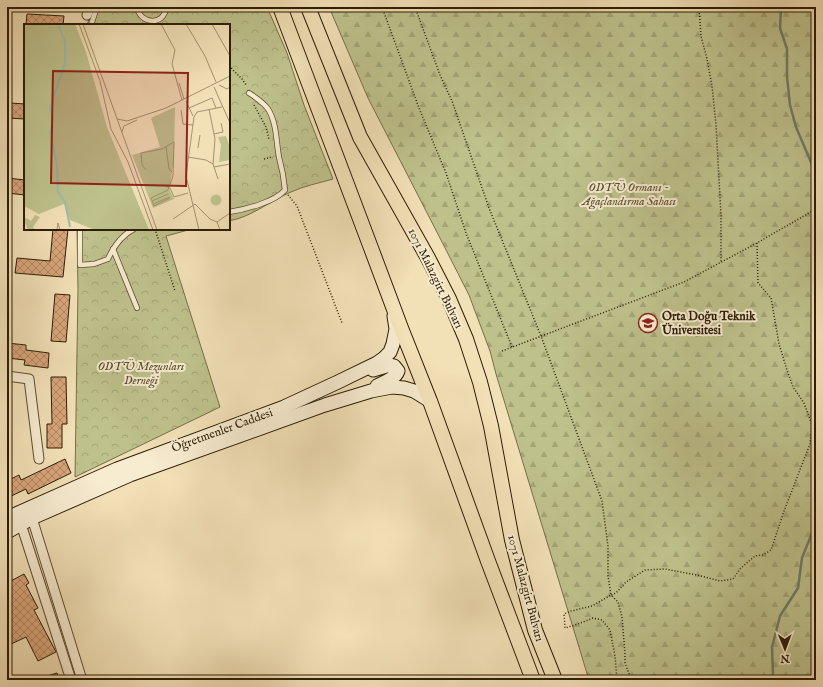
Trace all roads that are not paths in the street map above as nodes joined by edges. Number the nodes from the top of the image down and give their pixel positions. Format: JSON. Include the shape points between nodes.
{"nodes":[{"id":1,"x":97,"y":7,"type":"edge"},
{"id":2,"x":137,"y":7,"type":"edge"},
{"id":3,"x":166,"y":7,"type":"edge"},
{"id":4,"x":280,"y":7,"type":"edge"},
{"id":5,"x":308,"y":7,"type":"edge"},
{"id":6,"x":91,"y":24,"type":"edge"},
{"id":7,"x":249,"y":93,"type":"road end"},
{"id":8,"x":230,"y":212,"type":"edge"},
{"id":9,"x":80,"y":230,"type":"edge"},
{"id":10,"x":128,"y":230,"type":"edge"},
{"id":11,"x":113,"y":249,"type":"junction"},
{"id":12,"x":392,"y":306,"type":"junction"},
{"id":13,"x":137,"y":308,"type":"dead end"},
{"id":14,"x":7,"y":376,"type":"edge"},
{"id":15,"x":347,"y":378,"type":"junction"},
{"id":16,"x":355,"y":396,"type":"junction"},
{"id":17,"x":430,"y":402,"type":"junction"},
{"id":18,"x":39,"y":459,"type":"dead end"},
{"id":19,"x":8,"y":515,"type":"edge"},
{"id":20,"x":27,"y":521,"type":"junction"},
{"id":21,"x":7,"y":532,"type":"edge"},
{"id":22,"x":71,"y":680,"type":"edge"},
{"id":23,"x":82,"y":680,"type":"edge"},
{"id":24,"x":534,"y":680,"type":"edge"},
{"id":25,"x":555,"y":680,"type":"edge"}],
"edges":[{"from":1,"to":6,"type":"lane"},
{"from":2,"to":3,"type":"lane","via":[[139,14],[148,21],[160,19]]},
{"from":4,"to":12,"type":"main road","name":"1071 Malazgirt Bulvarı"},
{"from":5,"to":25,"type":"main road","name":"1071 Malazgirt Bulvarı","via":[[360,137],[428,258],[466,339],[491,426],[512,540],[535,630]]},
{"from":7,"to":8,"type":"lane","via":[[268,109],[273,122],[285,190],[281,195],[261,204]]},
{"from":9,"to":11,"type":"lane","via":[[80,265],[108,259]]},
{"from":10,"to":11,"type":"lane"},
{"from":11,"to":13,"type":"lane"},
{"from":12,"to":15,"type":"main road","name":"Öğretmenler Caddesi","via":[[396,329],[390,352],[376,363]]},
{"from":12,"to":17,"type":"main road","name":"1071 Malazgirt Bulvarı"},
{"from":14,"to":18,"type":"street","via":[[29,379]]},
{"from":15,"to":16,"type":"main road","via":[[390,365],[398,371],[393,377]]},
{"from":15,"to":19,"type":"main road","name":"Öğretmenler Caddesi","via":[[284,407],[117,469]]},
{"from":16,"to":17,"type":"main road","name":"Öğretmenler Caddesi","via":[[392,387],[414,391]]},
{"from":16,"to":20,"type":"main road","name":"Öğretmenler Caddesi","via":[[130,475]]},
{"from":17,"to":24,"type":"main road","name":"1071 Malazgirt Bulvarı"},
{"from":20,"to":21,"type":"main road","name":"Öğretmenler Caddesi"},
{"from":20,"to":22,"type":"street"},
{"from":20,"to":23,"type":"street"}]}
